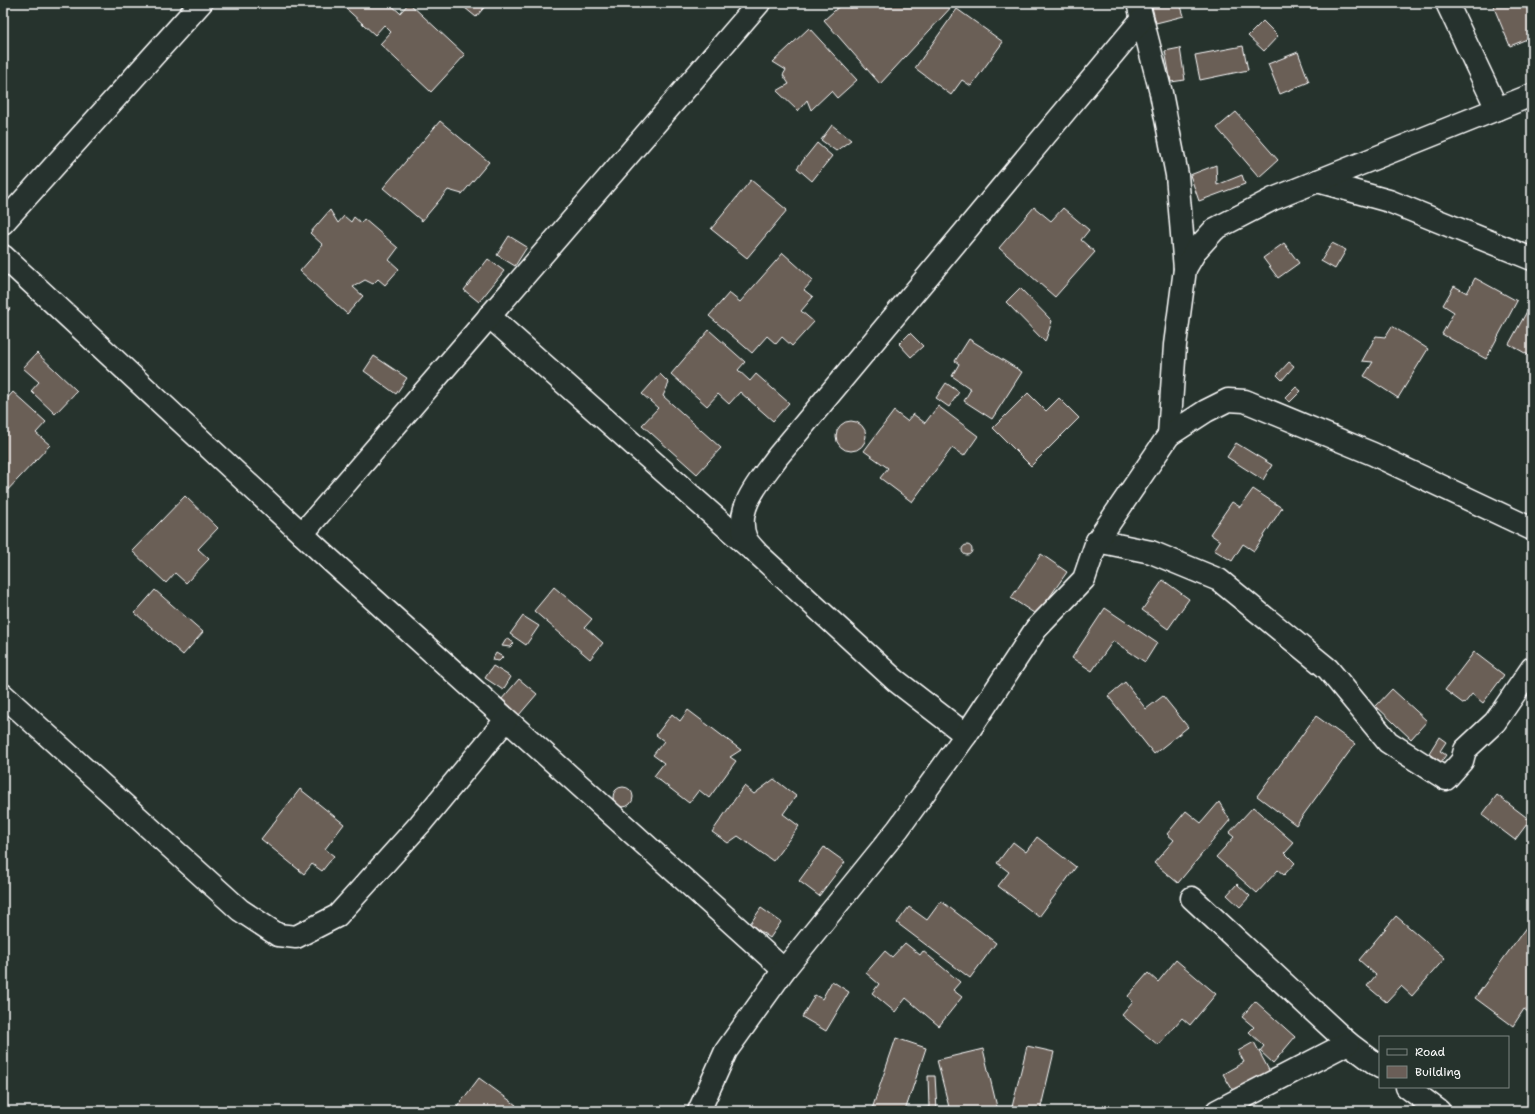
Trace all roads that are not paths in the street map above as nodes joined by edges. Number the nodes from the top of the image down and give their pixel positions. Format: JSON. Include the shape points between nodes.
{"nodes":[{"id":1,"x":201,"y":3,"type":"edge"},
{"id":2,"x":759,"y":3,"type":"edge"},
{"id":3,"x":1447,"y":3,"type":"edge"},
{"id":4,"x":1140,"y":11,"type":"edge"},
{"id":5,"x":1532,"y":95,"type":"edge"},
{"id":6,"x":1497,"y":109,"type":"junction"},
{"id":7,"x":1317,"y":181,"type":"junction"},
{"id":8,"x":3,"y":223,"type":"edge"},
{"id":9,"x":3,"y":256,"type":"edge"},
{"id":10,"x":1532,"y":259,"type":"edge"},
{"id":11,"x":1185,"y":269,"type":"junction"},
{"id":12,"x":490,"y":316,"type":"junction"},
{"id":13,"x":1169,"y":435,"type":"junction"},
{"id":14,"x":1532,"y":528,"type":"edge"},
{"id":15,"x":302,"y":534,"type":"junction"},
{"id":16,"x":1097,"y":541,"type":"junction"},
{"id":17,"x":758,"y":554,"type":"junction"},
{"id":18,"x":1532,"y":668,"type":"edge"},
{"id":19,"x":3,"y":695,"type":"edge"},
{"id":20,"x":506,"y":720,"type":"junction"},
{"id":21,"x":966,"y":735,"type":"junction"},
{"id":22,"x":1192,"y":898,"type":"dead end"},
{"id":23,"x":784,"y":970,"type":"junction"},
{"id":24,"x":1348,"y":1043,"type":"junction"},
{"id":25,"x":1379,"y":1066,"type":"edge"},
{"id":26,"x":1408,"y":1088,"type":"edge"},
{"id":27,"x":700,"y":1111,"type":"edge"},
{"id":28,"x":1217,"y":1111,"type":"edge"},
{"id":29,"x":1439,"y":1111,"type":"edge"}],
"edges":[{"from":1,"to":8,"type":"street"},
{"from":2,"to":12,"type":"street"},
{"from":3,"to":6,"type":"street"},
{"from":4,"to":11,"type":"street","via":[[1161,92],[1177,175]]},
{"from":4,"to":17,"type":"street","via":[[778,456],[752,492],[742,514],[747,541]]},
{"from":5,"to":6,"type":"street"},
{"from":6,"to":7,"type":"street"},
{"from":7,"to":10,"type":"street","via":[[1389,201]]},
{"from":7,"to":11,"type":"street","via":[[1273,199],[1215,229],[1196,250]]},
{"from":9,"to":15,"type":"street"},
{"from":11,"to":13,"type":"street","via":[[1175,345]]},
{"from":12,"to":15,"type":"street"},
{"from":12,"to":17,"type":"street"},
{"from":13,"to":14,"type":"street","via":[[1228,400],[1245,401],[1373,454]]},
{"from":13,"to":16,"type":"street"},
{"from":15,"to":20,"type":"street"},
{"from":16,"to":18,"type":"street","via":[[1151,552],[1219,580],[1328,669],[1388,742],[1446,779],[1462,761],[1465,750],[1495,722]]},
{"from":16,"to":21,"type":"street","via":[[1084,579],[1036,629]]},
{"from":17,"to":21,"type":"street","via":[[895,680]]},
{"from":19,"to":20,"type":"street","via":[[240,910],[278,934],[296,937],[337,916],[420,824]]},
{"from":20,"to":23,"type":"street"},
{"from":21,"to":23,"type":"street","via":[[898,829]]},
{"from":22,"to":24,"type":"street"},
{"from":23,"to":27,"type":"street","via":[[726,1051]]},
{"from":24,"to":25,"type":"street"},
{"from":24,"to":28,"type":"street"},
{"from":26,"to":29,"type":"street"}]}
